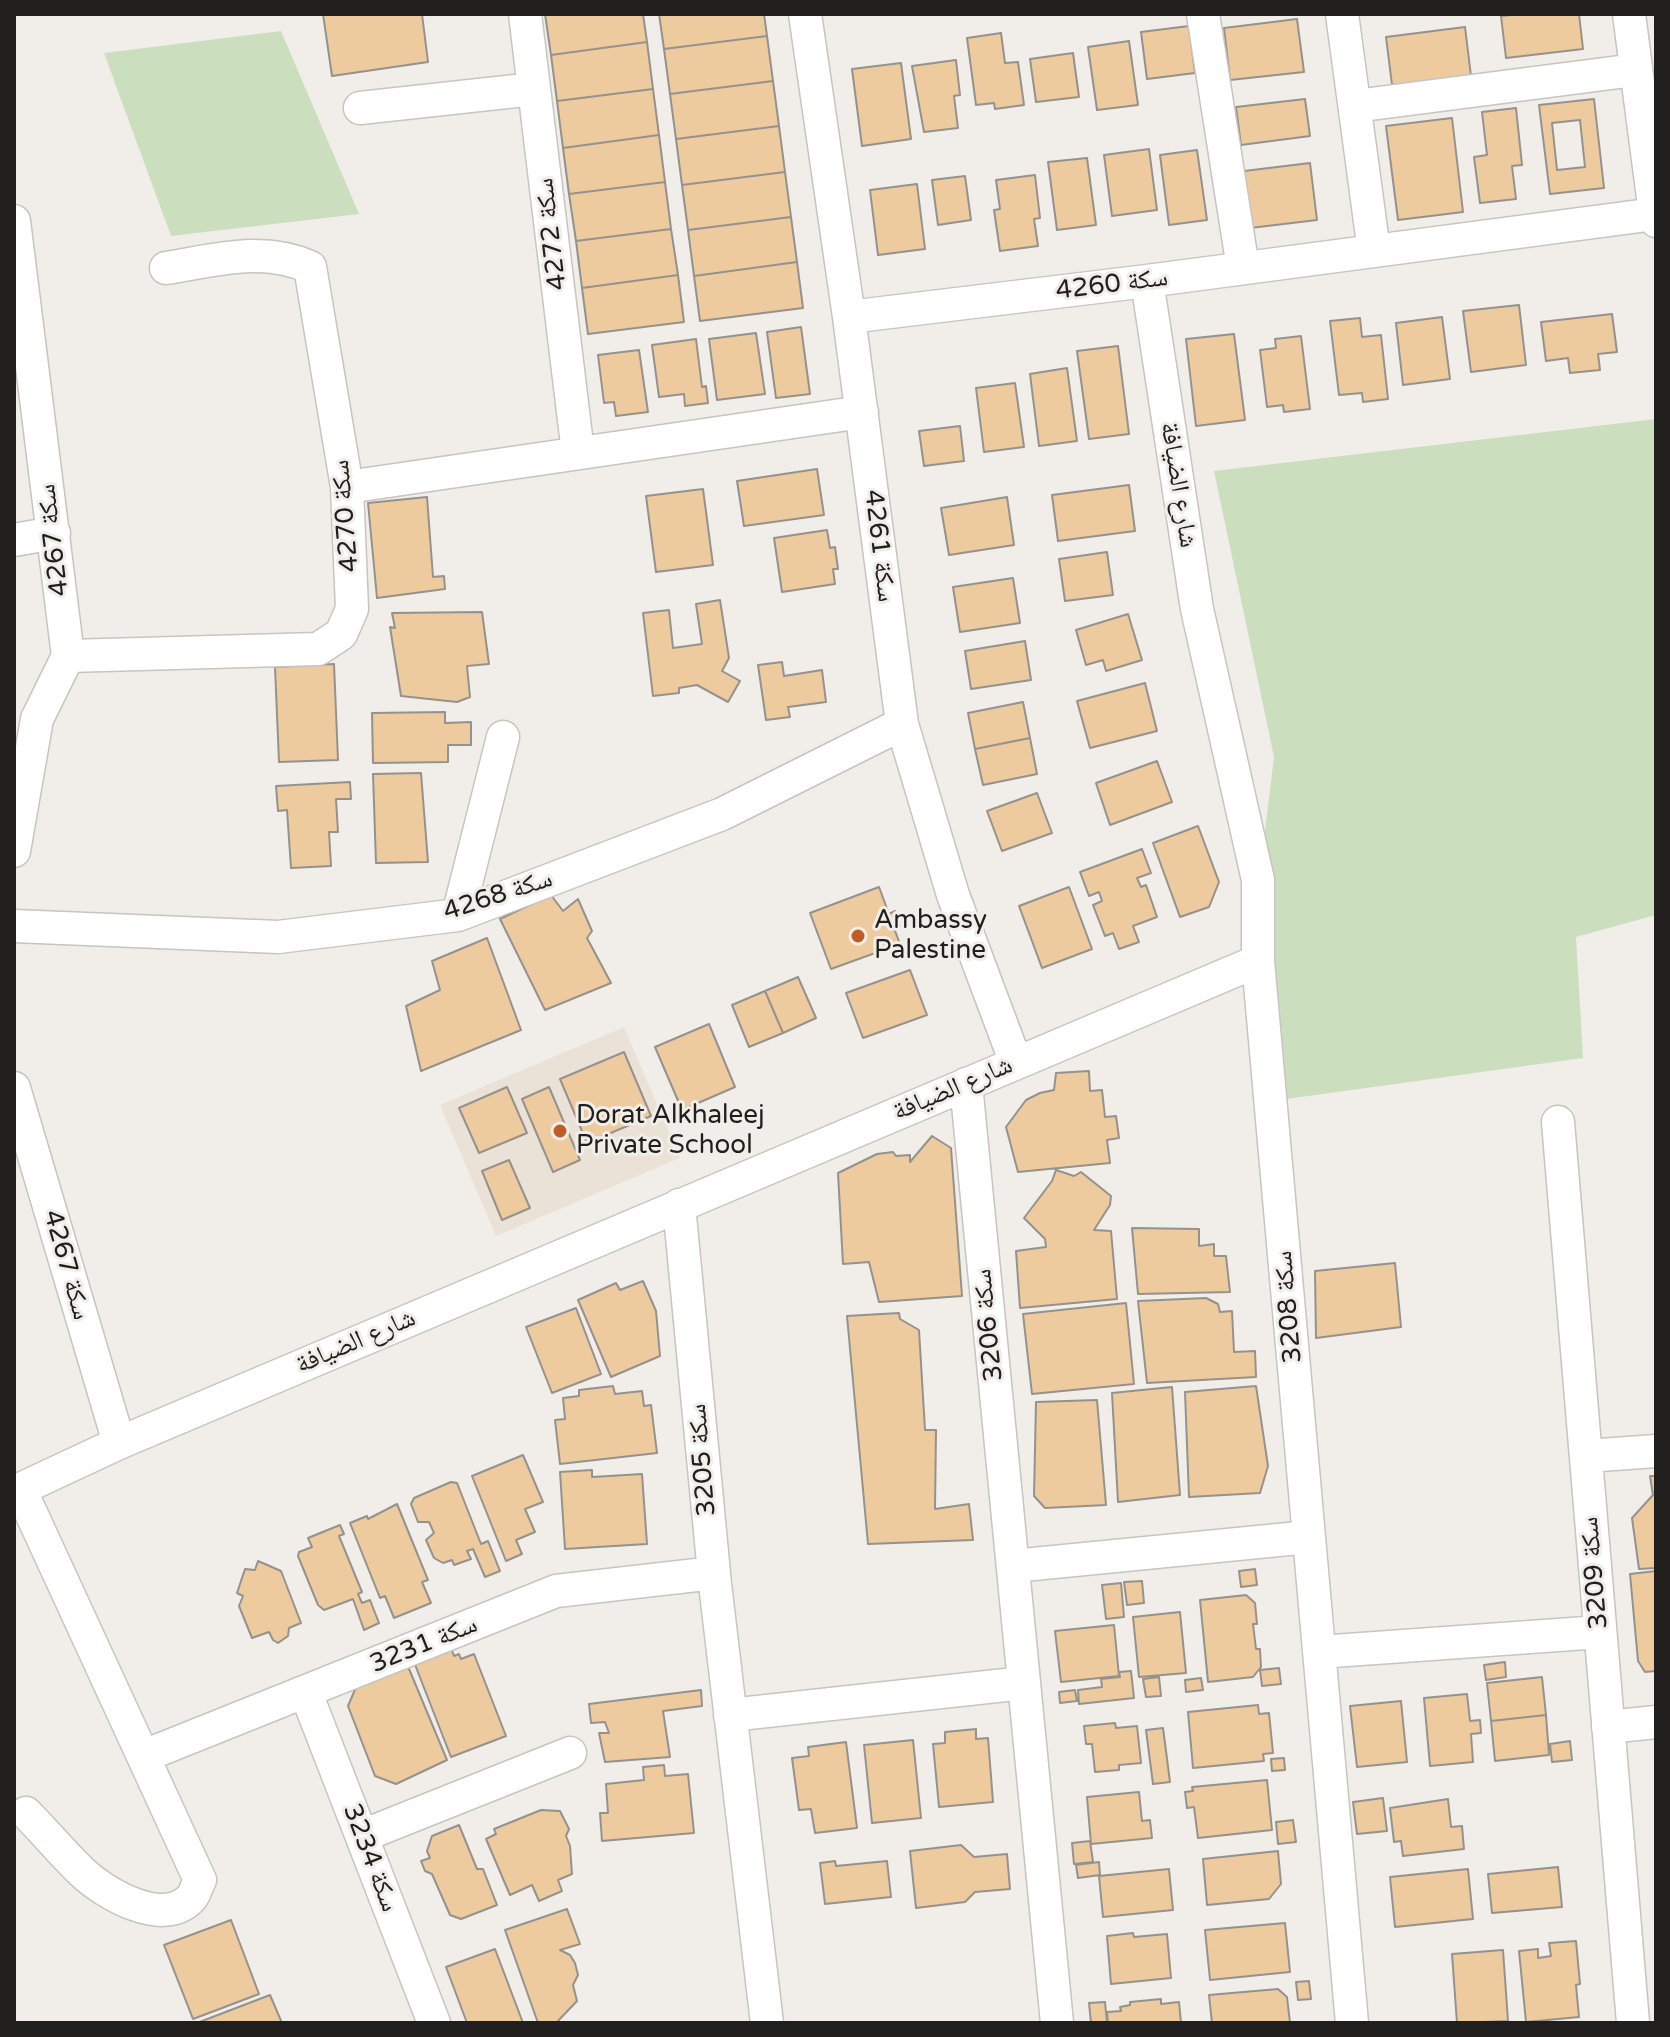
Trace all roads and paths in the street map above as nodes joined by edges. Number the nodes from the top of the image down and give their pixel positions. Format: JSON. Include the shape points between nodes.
{"nodes":[{"id":1,"x":525,"y":14,"type":"edge"},
{"id":2,"x":805,"y":14,"type":"edge"},
{"id":3,"x":1203,"y":14,"type":"edge"},
{"id":4,"x":1342,"y":14,"type":"edge"},
{"id":5,"x":1629,"y":14,"type":"edge"},
{"id":6,"x":1635,"y":70,"type":"junction"},
{"id":7,"x":534,"y":89,"type":"junction"},
{"id":8,"x":1355,"y":106,"type":"junction"},
{"id":9,"x":360,"y":108,"type":"dead end"},
{"id":10,"x":1650,"y":127,"type":"edge"},
{"id":11,"x":1655,"y":217,"type":"edge"},
{"id":12,"x":14,"y":221,"type":"edge"},
{"id":13,"x":1374,"y":251,"type":"junction"},
{"id":14,"x":166,"y":268,"type":"dead end"},
{"id":15,"x":1243,"y":268,"type":"junction"},
{"id":16,"x":1147,"y":281,"type":"junction"},
{"id":17,"x":849,"y":317,"type":"junction"},
{"id":18,"x":862,"y":412,"type":"junction"},
{"id":19,"x":578,"y":453,"type":"junction"},
{"id":20,"x":347,"y":487,"type":"junction"},
{"id":21,"x":54,"y":533,"type":"junction"},
{"id":22,"x":14,"y":540,"type":"edge"},
{"id":23,"x":68,"y":656,"type":"junction"},
{"id":24,"x":25,"y":721,"type":"edge"},
{"id":25,"x":902,"y":724,"type":"junction"},
{"id":26,"x":503,"y":737,"type":"dead end"},
{"id":27,"x":14,"y":851,"type":"edge"},
{"id":28,"x":458,"y":915,"type":"junction"},
{"id":29,"x":14,"y":926,"type":"edge"},
{"id":30,"x":1258,"y":961,"type":"junction"},
{"id":31,"x":1016,"y":1063,"type":"junction"},
{"id":32,"x":966,"y":1084,"type":"junction"},
{"id":33,"x":14,"y":1088,"type":"edge"},
{"id":34,"x":1558,"y":1122,"type":"dead end"},
{"id":35,"x":679,"y":1205,"type":"junction"},
{"id":36,"x":119,"y":1443,"type":"junction"},
{"id":37,"x":1656,"y":1451,"type":"edge"},
{"id":38,"x":1586,"y":1456,"type":"junction"},
{"id":39,"x":17,"y":1490,"type":"edge"},
{"id":40,"x":1309,"y":1537,"type":"junction"},
{"id":41,"x":1013,"y":1566,"type":"junction"},
{"id":42,"x":714,"y":1573,"type":"junction"},
{"id":43,"x":1600,"y":1632,"type":"junction"},
{"id":44,"x":1319,"y":1652,"type":"junction"},
{"id":45,"x":1024,"y":1683,"type":"junction"},
{"id":46,"x":306,"y":1693,"type":"junction"},
{"id":47,"x":730,"y":1715,"type":"junction"},
{"id":48,"x":1656,"y":1722,"type":"edge"},
{"id":49,"x":1608,"y":1727,"type":"junction"},
{"id":50,"x":570,"y":1753,"type":"dead end"},
{"id":51,"x":144,"y":1756,"type":"junction"},
{"id":52,"x":26,"y":1813,"type":"dead end"},
{"id":53,"x":362,"y":1836,"type":"junction"},
{"id":54,"x":762,"y":2022,"type":"edge"},
{"id":55,"x":434,"y":2023,"type":"edge"},
{"id":56,"x":1057,"y":2023,"type":"edge"},
{"id":57,"x":1352,"y":2023,"type":"edge"},
{"id":58,"x":1633,"y":2023,"type":"edge"}],
"edges":[{"from":1,"to":7,"type":"street","name":"سكة 4272"},
{"from":2,"to":17,"type":"street","name":"سكة 4261"},
{"from":3,"to":15,"type":"street"},
{"from":4,"to":8,"type":"street"},
{"from":5,"to":6,"type":"street"},
{"from":6,"to":8,"type":"street"},
{"from":6,"to":10,"type":"street"},
{"from":7,"to":9,"type":"street"},
{"from":7,"to":19,"type":"street","name":"سكة 4272"},
{"from":8,"to":13,"type":"street"},
{"from":10,"to":11,"type":"street"},
{"from":11,"to":13,"type":"street","name":"سكة 4260"},
{"from":12,"to":21,"type":"street","name":"سكة 4267"},
{"from":13,"to":15,"type":"street","name":"سكة 4260"},
{"from":14,"to":20,"type":"street","name":"سكة 4270","via":[[256,254],[310,267]]},
{"from":15,"to":16,"type":"street","name":"سكة 4260"},
{"from":16,"to":17,"type":"street","name":"سكة 4260"},
{"from":16,"to":30,"type":"street","name":"شارع الضيافة","via":[[1197,609],[1258,880]]},
{"from":17,"to":18,"type":"street","name":"سكة 4261"},
{"from":18,"to":19,"type":"street"},
{"from":18,"to":25,"type":"street","name":"سكة 4261"},
{"from":19,"to":20,"type":"street"},
{"from":20,"to":23,"type":"street","name":"سكة 4270","via":[[352,609],[341,634],[318,649]]},
{"from":21,"to":22,"type":"street"},
{"from":21,"to":23,"type":"street","name":"سكة 4267"},
{"from":23,"to":24,"type":"street"},
{"from":24,"to":27,"type":"street"},
{"from":25,"to":28,"type":"street","name":"سكة 4268","via":[[722,814]]},
{"from":25,"to":31,"type":"street","name":"سكة 4261","via":[[953,895]]},
{"from":26,"to":28,"type":"street"},
{"from":28,"to":29,"type":"street","name":"سكة 4268","via":[[278,937]]},
{"from":30,"to":31,"type":"street","name":"شارع الضيافة"},
{"from":30,"to":40,"type":"street","name":"سكة 3208"},
{"from":31,"to":32,"type":"street","name":"شارع الضيافة"},
{"from":32,"to":35,"type":"street","name":"شارع الضيافة"},
{"from":32,"to":41,"type":"street","name":"سكة 3206"},
{"from":33,"to":36,"type":"street","name":"سكة 4267"},
{"from":34,"to":38,"type":"street","name":"سكة 3209"},
{"from":35,"to":36,"type":"street","name":"شارع الضيافة"},
{"from":35,"to":42,"type":"street","name":"سكة 3205"},
{"from":36,"to":39,"type":"street","name":"شارع الضيافة"},
{"from":37,"to":38,"type":"street"},
{"from":38,"to":43,"type":"street","name":"سكة 3209"},
{"from":39,"to":51,"type":"street"},
{"from":40,"to":41,"type":"street"},
{"from":40,"to":44,"type":"street","name":"سكة 3208"},
{"from":41,"to":45,"type":"street","name":"سكة 3206"},
{"from":42,"to":46,"type":"street","name":"سكة 3231","via":[[556,1591]]},
{"from":42,"to":47,"type":"street","name":"سكة 3205"},
{"from":43,"to":44,"type":"street"},
{"from":43,"to":49,"type":"street","name":"سكة 3209"},
{"from":44,"to":57,"type":"street","name":"سكة 3208"},
{"from":45,"to":47,"type":"street"},
{"from":45,"to":56,"type":"street","name":"سكة 3206"},
{"from":46,"to":51,"type":"street","name":"سكة 3231"},
{"from":46,"to":53,"type":"street","name":"سكة 3234"},
{"from":47,"to":54,"type":"street","name":"سكة 3205"},
{"from":48,"to":49,"type":"street"},
{"from":49,"to":58,"type":"street","name":"سكة 3209"},
{"from":50,"to":53,"type":"street"},
{"from":51,"to":52,"type":"street","via":[[200,1880],[192,1898],[173,1909],[151,1910],[116,1896],[84,1874]]},
{"from":53,"to":55,"type":"street","name":"سكة 3234"}]}
